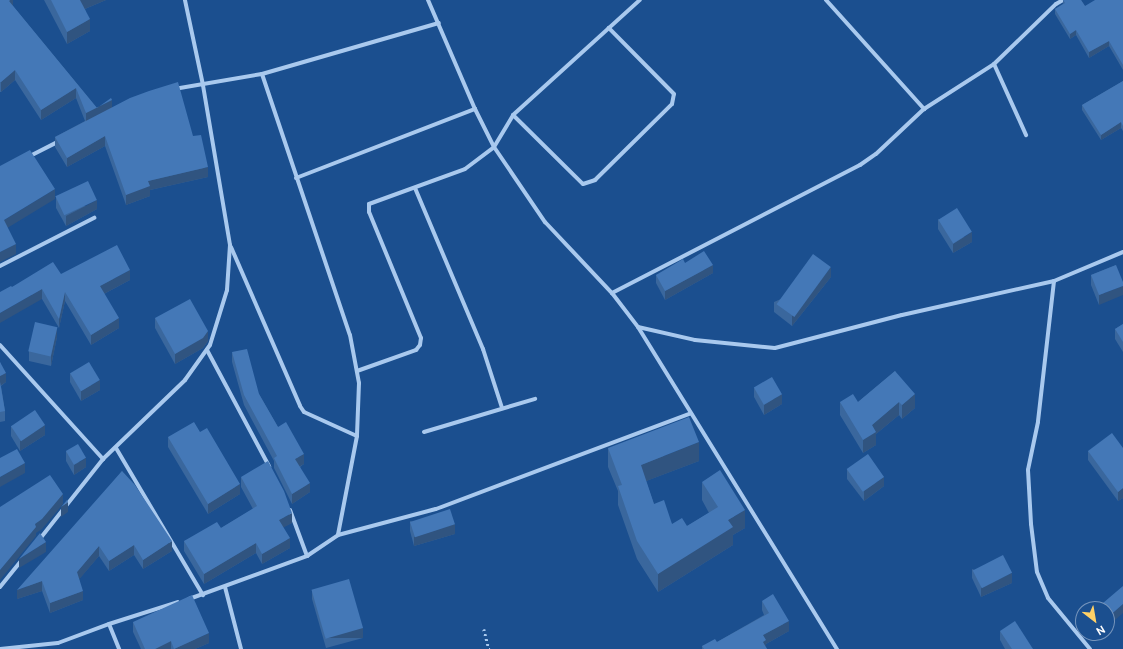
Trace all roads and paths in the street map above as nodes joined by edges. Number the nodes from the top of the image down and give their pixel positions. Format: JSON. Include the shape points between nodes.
{"nodes":[{"id":1,"x":186,"y":0,"type":"edge"},
{"id":2,"x":428,"y":0,"type":"edge"},
{"id":3,"x":640,"y":0,"type":"edge"},
{"id":4,"x":826,"y":0,"type":"edge"},
{"id":5,"x":1063,"y":0,"type":"edge"},
{"id":6,"x":439,"y":23,"type":"junction"},
{"id":7,"x":609,"y":28,"type":"junction"},
{"id":8,"x":994,"y":64,"type":"junction"},
{"id":9,"x":262,"y":74,"type":"junction"},
{"id":10,"x":203,"y":85,"type":"junction"},
{"id":11,"x":170,"y":89,"type":"edge"},
{"id":12,"x":475,"y":109,"type":"junction"},
{"id":13,"x":924,"y":109,"type":"junction"},
{"id":14,"x":513,"y":115,"type":"junction"},
{"id":15,"x":1026,"y":135,"type":"dead end"},
{"id":16,"x":61,"y":140,"type":"edge"},
{"id":17,"x":494,"y":147,"type":"junction"},
{"id":18,"x":20,"y":161,"type":"edge"},
{"id":19,"x":296,"y":178,"type":"junction"},
{"id":20,"x":415,"y":188,"type":"junction"},
{"id":21,"x":94,"y":218,"type":"dead end"},
{"id":22,"x":230,"y":245,"type":"junction"},
{"id":23,"x":1123,"y":252,"type":"edge"},
{"id":24,"x":0,"y":266,"type":"edge"},
{"id":25,"x":1054,"y":281,"type":"junction"},
{"id":26,"x":612,"y":293,"type":"junction"},
{"id":27,"x":638,"y":327,"type":"junction"},
{"id":28,"x":0,"y":345,"type":"edge"},
{"id":29,"x":207,"y":350,"type":"junction"},
{"id":30,"x":357,"y":371,"type":"junction"},
{"id":31,"x":535,"y":399,"type":"dead end"},
{"id":32,"x":502,"y":408,"type":"junction"},
{"id":33,"x":691,"y":413,"type":"junction"},
{"id":34,"x":424,"y":432,"type":"dead end"},
{"id":35,"x":357,"y":436,"type":"junction"},
{"id":36,"x":116,"y":448,"type":"junction"},
{"id":37,"x":104,"y":460,"type":"junction"},
{"id":38,"x":271,"y":469,"type":"edge"},
{"id":39,"x":289,"y":506,"type":"edge"},
{"id":40,"x":338,"y":535,"type":"junction"},
{"id":41,"x":34,"y":545,"type":"edge"},
{"id":42,"x":307,"y":556,"type":"junction"},
{"id":43,"x":24,"y":557,"type":"edge"},
{"id":44,"x":225,"y":587,"type":"junction"},
{"id":45,"x":0,"y":588,"type":"edge"},
{"id":46,"x":203,"y":595,"type":"junction"},
{"id":47,"x":109,"y":624,"type":"junction"},
{"id":48,"x":484,"y":629,"type":"dead end"},
{"id":49,"x":0,"y":649,"type":"edge"},
{"id":50,"x":119,"y":649,"type":"edge"},
{"id":51,"x":241,"y":649,"type":"edge"},
{"id":52,"x":489,"y":649,"type":"edge"},
{"id":53,"x":837,"y":649,"type":"edge"},
{"id":54,"x":1090,"y":649,"type":"edge"}],
"edges":[{"from":1,"to":10,"type":"street"},
{"from":2,"to":6,"type":"street"},
{"from":3,"to":7,"type":"street"},
{"from":4,"to":13,"type":"street"},
{"from":5,"to":8,"type":"street"},
{"from":6,"to":9,"type":"street"},
{"from":6,"to":12,"type":"street"},
{"from":7,"to":14,"type":"street"},
{"from":7,"to":14,"type":"street","via":[[674,94],[672,104],[596,180],[583,184]]},
{"from":8,"to":13,"type":"street"},
{"from":8,"to":15,"type":"street"},
{"from":9,"to":10,"type":"street"},
{"from":9,"to":19,"type":"street"},
{"from":10,"to":11,"type":"street"},
{"from":10,"to":22,"type":"street"},
{"from":12,"to":17,"type":"street"},
{"from":12,"to":19,"type":"street"},
{"from":13,"to":26,"type":"street","via":[[876,154],[860,164]]},
{"from":14,"to":17,"type":"street"},
{"from":16,"to":18,"type":"street"},
{"from":17,"to":20,"type":"street","via":[[465,169]]},
{"from":17,"to":26,"type":"street","via":[[545,222]]},
{"from":19,"to":30,"type":"street","via":[[350,335]]},
{"from":20,"to":30,"type":"street","via":[[369,204],[369,212],[421,338],[420,345],[416,350]]},
{"from":20,"to":32,"type":"street","via":[[484,349]]},
{"from":21,"to":24,"type":"street"},
{"from":22,"to":29,"type":"street","via":[[227,290]]},
{"from":22,"to":35,"type":"street","via":[[300,406],[304,412]]},
{"from":23,"to":25,"type":"street"},
{"from":25,"to":27,"type":"street","via":[[902,315],[775,348],[695,340]]},
{"from":25,"to":54,"type":"street","via":[[1038,422],[1028,470],[1031,524],[1037,572],[1048,598]]},
{"from":26,"to":27,"type":"street"},
{"from":27,"to":33,"type":"street"},
{"from":28,"to":37,"type":"street"},
{"from":29,"to":36,"type":"street","via":[[185,380]]},
{"from":29,"to":38,"type":"street"},
{"from":30,"to":35,"type":"street"},
{"from":31,"to":32,"type":"street"},
{"from":32,"to":34,"type":"street"},
{"from":33,"to":40,"type":"street","via":[[436,509]]},
{"from":33,"to":53,"type":"street"},
{"from":35,"to":40,"type":"street"},
{"from":36,"to":37,"type":"street"},
{"from":36,"to":46,"type":"street"},
{"from":37,"to":41,"type":"street"},
{"from":39,"to":42,"type":"street"},
{"from":40,"to":42,"type":"street"},
{"from":42,"to":44,"type":"street"},
{"from":43,"to":45,"type":"street"},
{"from":44,"to":46,"type":"street"},
{"from":44,"to":51,"type":"street"},
{"from":46,"to":47,"type":"street"},
{"from":47,"to":49,"type":"street","via":[[58,643]]},
{"from":47,"to":50,"type":"street"},
{"from":48,"to":52,"type":"path"}]}
